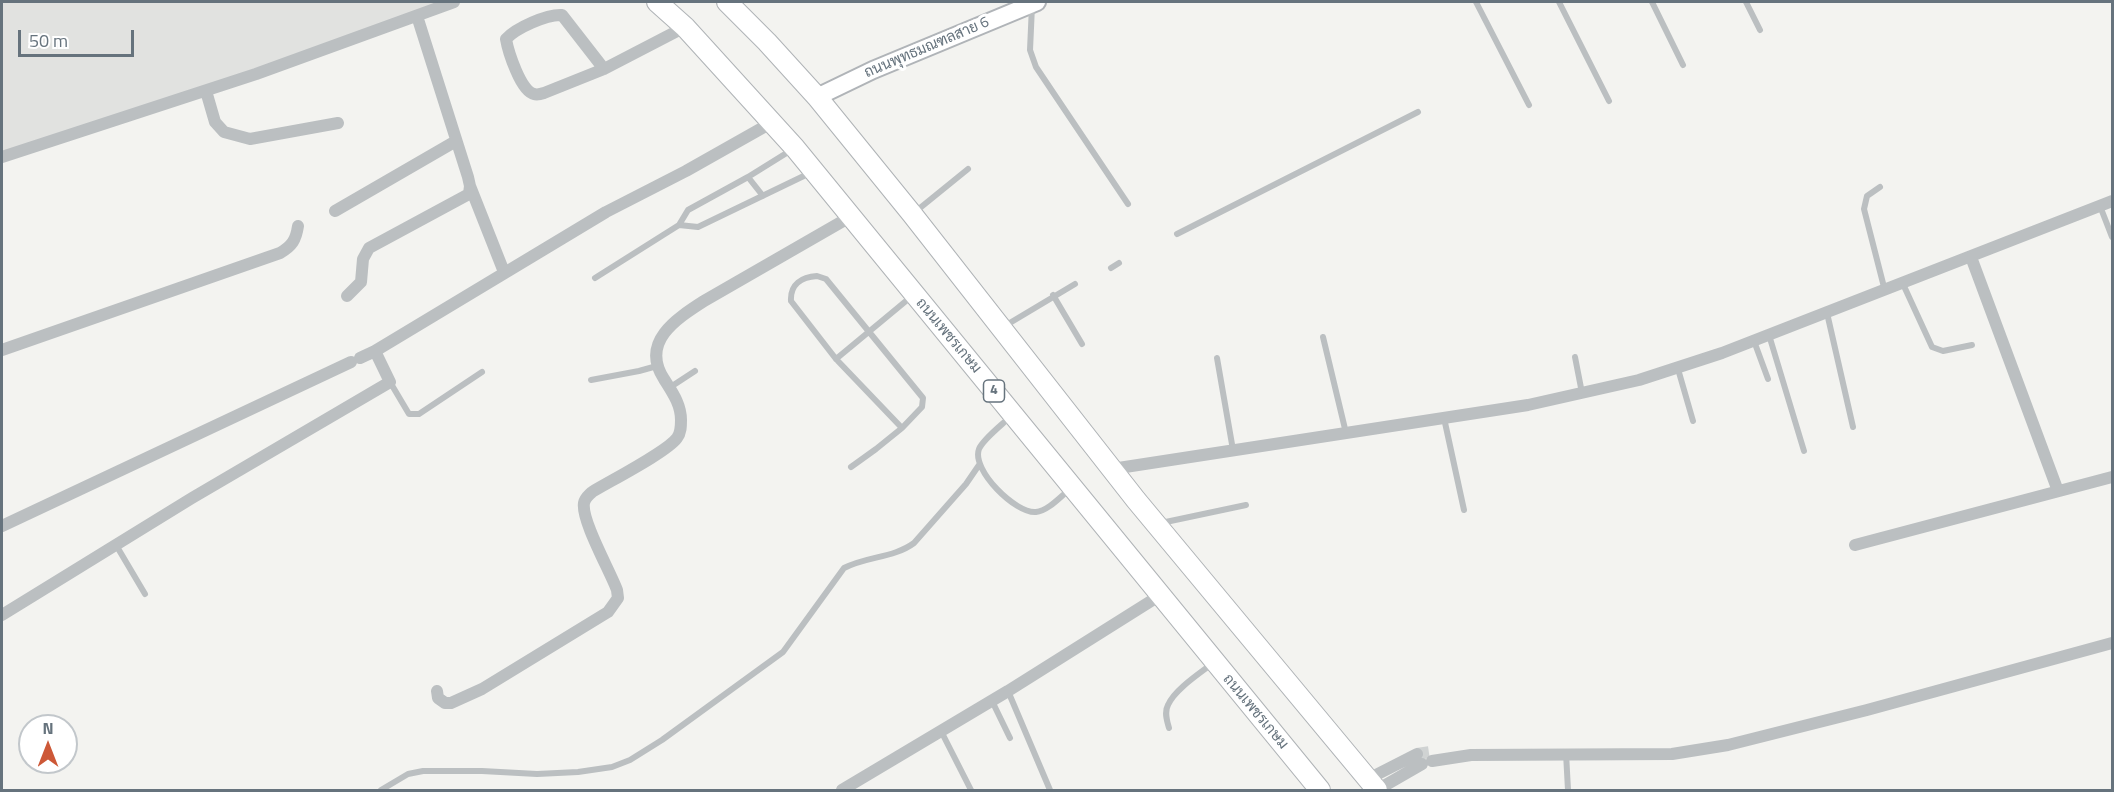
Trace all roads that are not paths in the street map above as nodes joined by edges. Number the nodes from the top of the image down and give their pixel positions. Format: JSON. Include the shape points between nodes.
{"nodes":[{"id":1,"x":454,"y":2,"type":"edge"},
{"id":2,"x":657,"y":2,"type":"edge"},
{"id":3,"x":727,"y":2,"type":"edge"},
{"id":4,"x":1476,"y":2,"type":"edge"},
{"id":5,"x":1559,"y":2,"type":"edge"},
{"id":6,"x":1652,"y":2,"type":"edge"},
{"id":7,"x":1746,"y":2,"type":"edge"},
{"id":8,"x":1035,"y":3,"type":"edge"},
{"id":9,"x":417,"y":16,"type":"junction"},
{"id":10,"x":685,"y":27,"type":"junction"},
{"id":11,"x":1760,"y":30,"type":"dead end"},
{"id":12,"x":1683,"y":64,"type":"dead end"},
{"id":13,"x":604,"y":69,"type":"junction"},
{"id":14,"x":206,"y":91,"type":"junction"},
{"id":15,"x":817,"y":97,"type":"junction"},
{"id":16,"x":1609,"y":101,"type":"dead end"},
{"id":17,"x":1529,"y":105,"type":"dead end"},
{"id":18,"x":1418,"y":112,"type":"dead end"},
{"id":19,"x":338,"y":123,"type":"dead end"},
{"id":20,"x":771,"y":123,"type":"junction"},
{"id":21,"x":456,"y":141,"type":"junction"},
{"id":22,"x":795,"y":148,"type":"junction"},
{"id":23,"x":2,"y":156,"type":"edge"},
{"id":24,"x":968,"y":169,"type":"dead end"},
{"id":25,"x":812,"y":172,"type":"junction"},
{"id":26,"x":748,"y":177,"type":"junction"},
{"id":27,"x":470,"y":186,"type":"junction"},
{"id":28,"x":1880,"y":187,"type":"dead end"},
{"id":29,"x":763,"y":196,"type":"junction"},
{"id":30,"x":2112,"y":201,"type":"edge"},
{"id":31,"x":1128,"y":204,"type":"dead end"},
{"id":32,"x":2100,"y":206,"type":"junction"},
{"id":33,"x":335,"y":211,"type":"dead end"},
{"id":34,"x":912,"y":214,"type":"junction"},
{"id":35,"x":850,"y":217,"type":"junction"},
{"id":36,"x":680,"y":225,"type":"junction"},
{"id":37,"x":298,"y":226,"type":"dead end"},
{"id":38,"x":1178,"y":234,"type":"dead end"},
{"id":39,"x":2112,"y":237,"type":"edge"},
{"id":40,"x":1971,"y":257,"type":"junction"},
{"id":41,"x":1119,"y":263,"type":"dead end"},
{"id":42,"x":1111,"y":268,"type":"dead end"},
{"id":43,"x":504,"y":272,"type":"junction"},
{"id":44,"x":595,"y":278,"type":"dead end"},
{"id":45,"x":1075,"y":284,"type":"dead end"},
{"id":46,"x":1903,"y":284,"type":"junction"},
{"id":47,"x":1885,"y":291,"type":"junction"},
{"id":48,"x":914,"y":294,"type":"junction"},
{"id":49,"x":347,"y":296,"type":"dead end"},
{"id":50,"x":1053,"y":296,"type":"junction"},
{"id":51,"x":1827,"y":313,"type":"junction"},
{"id":52,"x":1002,"y":328,"type":"junction"},
{"id":53,"x":873,"y":330,"type":"junction"},
{"id":54,"x":1769,"y":335,"type":"junction"},
{"id":55,"x":1323,"y":337,"type":"dead end"},
{"id":56,"x":1755,"y":341,"type":"junction"},
{"id":57,"x":1082,"y":344,"type":"dead end"},
{"id":58,"x":1972,"y":345,"type":"dead end"},
{"id":59,"x":2,"y":350,"type":"edge"},
{"id":60,"x":375,"y":351,"type":"junction"},
{"id":61,"x":1575,"y":357,"type":"dead end"},
{"id":62,"x":1217,"y":358,"type":"dead end"},
{"id":63,"x":836,"y":359,"type":"junction"},
{"id":64,"x":658,"y":366,"type":"junction"},
{"id":65,"x":1677,"y":369,"type":"junction"},
{"id":66,"x":695,"y":371,"type":"dead end"},
{"id":67,"x":482,"y":372,"type":"dead end"},
{"id":68,"x":1768,"y":379,"type":"dead end"},
{"id":69,"x":591,"y":380,"type":"dead end"},
{"id":70,"x":390,"y":382,"type":"junction"},
{"id":71,"x":669,"y":388,"type":"junction"},
{"id":72,"x":1582,"y":394,"type":"junction"},
{"id":73,"x":1013,"y":414,"type":"junction"},
{"id":74,"x":1444,"y":417,"type":"junction"},
{"id":75,"x":1693,"y":421,"type":"dead end"},
{"id":76,"x":1853,"y":427,"type":"dead end"},
{"id":77,"x":902,"y":428,"type":"junction"},
{"id":78,"x":1346,"y":433,"type":"junction"},
{"id":79,"x":1233,"y":450,"type":"junction"},
{"id":80,"x":1804,"y":451,"type":"dead end"},
{"id":81,"x":979,"y":465,"type":"junction"},
{"id":82,"x":851,"y":467,"type":"dead end"},
{"id":83,"x":1112,"y":469,"type":"junction"},
{"id":84,"x":2112,"y":477,"type":"edge"},
{"id":85,"x":1073,"y":487,"type":"junction"},
{"id":86,"x":2058,"y":491,"type":"junction"},
{"id":87,"x":1246,"y":506,"type":"dead end"},
{"id":88,"x":1464,"y":510,"type":"dead end"},
{"id":89,"x":1156,"y":524,"type":"junction"},
{"id":90,"x":2,"y":526,"type":"edge"},
{"id":91,"x":116,"y":545,"type":"junction"},
{"id":92,"x":1855,"y":545,"type":"dead end"},
{"id":93,"x":145,"y":594,"type":"dead end"},
{"id":94,"x":1159,"y":596,"type":"junction"},
{"id":95,"x":2,"y":615,"type":"edge"},
{"id":96,"x":2112,"y":643,"type":"edge"},
{"id":97,"x":1213,"y":662,"type":"junction"},
{"id":98,"x":436,"y":691,"type":"dead end"},
{"id":99,"x":1008,"y":692,"type":"junction"},
{"id":100,"x":992,"y":701,"type":"junction"},
{"id":101,"x":1169,"y":728,"type":"dead end"},
{"id":102,"x":941,"y":731,"type":"junction"},
{"id":103,"x":1010,"y":738,"type":"dead end"},
{"id":104,"x":1566,"y":753,"type":"junction"},
{"id":105,"x":1374,"y":786,"type":"edge"},
{"id":106,"x":381,"y":790,"type":"edge"},
{"id":107,"x":842,"y":790,"type":"edge"},
{"id":108,"x":970,"y":790,"type":"edge"},
{"id":109,"x":1050,"y":790,"type":"edge"},
{"id":110,"x":1320,"y":790,"type":"edge"},
{"id":111,"x":1568,"y":790,"type":"edge"}],
"edges":[{"from":1,"to":9,"type":"street"},
{"from":2,"to":10,"type":"main road","name":"ถนนเพชรเกษม","number":"4"},
{"from":3,"to":15,"type":"main road"},
{"from":4,"to":17,"type":"lane"},
{"from":5,"to":16,"type":"lane"},
{"from":6,"to":12,"type":"lane"},
{"from":7,"to":11,"type":"lane"},
{"from":8,"to":15,"type":"main road","name":"ถนนพุทธมณฑลสาย 6"},
{"from":8,"to":31,"type":"lane","via":[[1030,50],[1036,67]]},
{"from":9,"to":14,"type":"street"},
{"from":9,"to":21,"type":"street"},
{"from":10,"to":13,"type":"street"},
{"from":10,"to":20,"type":"main road","name":"ถนนเพชรเกษม","number":"4"},
{"from":13,"to":13,"type":"street","via":[[534,94],[526,90],[508,54],[506,39],[512,32],[553,14],[562,15]]},
{"from":14,"to":19,"type":"street","via":[[214,122],[224,132],[250,139]]},
{"from":14,"to":23,"type":"street"},
{"from":15,"to":34,"type":"main road"},
{"from":18,"to":38,"type":"lane"},
{"from":20,"to":22,"type":"main road","name":"ถนนเพชรเกษม","number":"4"},
{"from":20,"to":43,"type":"street"},
{"from":21,"to":27,"type":"street"},
{"from":21,"to":33,"type":"street"},
{"from":22,"to":25,"type":"main road","name":"ถนนเพชรเกษม","number":"4"},
{"from":22,"to":26,"type":"lane"},
{"from":24,"to":34,"type":"lane"},
{"from":25,"to":29,"type":"lane"},
{"from":25,"to":35,"type":"main road","name":"ถนนเพชรเกษม","number":"4"},
{"from":26,"to":29,"type":"lane"},
{"from":26,"to":36,"type":"lane","via":[[688,210]]},
{"from":27,"to":43,"type":"street"},
{"from":27,"to":49,"type":"street","via":[[469,194],[369,248],[363,259],[361,282]]},
{"from":28,"to":47,"type":"lane","via":[[1867,196],[1864,209]]},
{"from":29,"to":36,"type":"lane","via":[[698,227]]},
{"from":30,"to":32,"type":"street"},
{"from":32,"to":39,"type":"lane"},
{"from":32,"to":40,"type":"street"},
{"from":34,"to":52,"type":"main road"},
{"from":35,"to":48,"type":"main road","name":"ถนนเพชรเกษม","number":"4"},
{"from":35,"to":64,"type":"street","via":[[681,316],[664,332],[657,346]]},
{"from":36,"to":44,"type":"lane"},
{"from":37,"to":59,"type":"street","via":[[291,246],[280,253]]},
{"from":40,"to":46,"type":"street"},
{"from":40,"to":86,"type":"street"},
{"from":41,"to":42,"type":"lane"},
{"from":43,"to":60,"type":"street"},
{"from":45,"to":50,"type":"lane"},
{"from":46,"to":47,"type":"street"},
{"from":46,"to":58,"type":"lane","via":[[1932,347],[1943,351]]},
{"from":47,"to":51,"type":"street"},
{"from":48,"to":53,"type":"lane"},
{"from":48,"to":73,"type":"main road","name":"ถนนเพชรเกษม","number":"4"},
{"from":50,"to":52,"type":"lane"},
{"from":50,"to":57,"type":"lane"},
{"from":51,"to":54,"type":"street"},
{"from":51,"to":76,"type":"lane"},
{"from":52,"to":83,"type":"main road"},
{"from":53,"to":63,"type":"lane"},
{"from":53,"to":63,"type":"lane","via":[[826,279],[817,276],[798,281],[790,301]]},
{"from":53,"to":77,"type":"lane","via":[[923,398],[918,413]]},
{"from":54,"to":56,"type":"street"},
{"from":54,"to":80,"type":"lane"},
{"from":55,"to":78,"type":"lane"},
{"from":56,"to":65,"type":"street"},
{"from":56,"to":68,"type":"lane"},
{"from":60,"to":70,"type":"street"},
{"from":60,"to":90,"type":"street"},
{"from":61,"to":72,"type":"lane"},
{"from":62,"to":79,"type":"lane"},
{"from":63,"to":77,"type":"lane"},
{"from":64,"to":69,"type":"lane"},
{"from":64,"to":71,"type":"street"},
{"from":65,"to":72,"type":"street"},
{"from":65,"to":75,"type":"lane"},
{"from":66,"to":71,"type":"lane"},
{"from":67,"to":70,"type":"lane","via":[[413,416]]},
{"from":70,"to":91,"type":"street"},
{"from":71,"to":98,"type":"street","via":[[677,399],[681,419],[676,440],[592,492],[584,502],[590,529],[617,590],[615,604],[482,689],[452,703],[438,698]]},
{"from":72,"to":74,"type":"street"},
{"from":73,"to":81,"type":"lane","via":[[979,446]]},
{"from":73,"to":85,"type":"main road","name":"ถนนเพชรเกษม","number":"4"},
{"from":74,"to":78,"type":"street"},
{"from":74,"to":88,"type":"lane"},
{"from":77,"to":82,"type":"lane"},
{"from":78,"to":79,"type":"street"},
{"from":79,"to":83,"type":"street"},
{"from":81,"to":85,"type":"lane","via":[[1008,500],[1033,513],[1044,510]]},
{"from":81,"to":106,"type":"lane","via":[[914,543],[844,568],[783,652],[630,760],[578,772],[423,771],[408,774]]},
{"from":83,"to":89,"type":"main road"},
{"from":84,"to":86,"type":"street"},
{"from":85,"to":94,"type":"main road","name":"ถนนเพชรเกษม","number":"4"},
{"from":86,"to":92,"type":"street"},
{"from":87,"to":89,"type":"lane"},
{"from":89,"to":105,"type":"main road"},
{"from":91,"to":93,"type":"lane"},
{"from":91,"to":95,"type":"street"},
{"from":94,"to":97,"type":"main road","name":"ถนนเพชรเกษม","number":"4"},
{"from":94,"to":99,"type":"street"},
{"from":96,"to":104,"type":"street","via":[[1728,745],[1672,754]]},
{"from":97,"to":101,"type":"lane","via":[[1174,696],[1168,705]]},
{"from":97,"to":110,"type":"main road","name":"ถนนเพชรเกษม","number":"4"},
{"from":99,"to":100,"type":"street"},
{"from":99,"to":109,"type":"lane"},
{"from":100,"to":102,"type":"street"},
{"from":100,"to":103,"type":"lane"},
{"from":102,"to":107,"type":"street"},
{"from":102,"to":108,"type":"lane"},
{"from":104,"to":105,"type":"street","via":[[1426,758]]},
{"from":104,"to":111,"type":"lane"}]}
